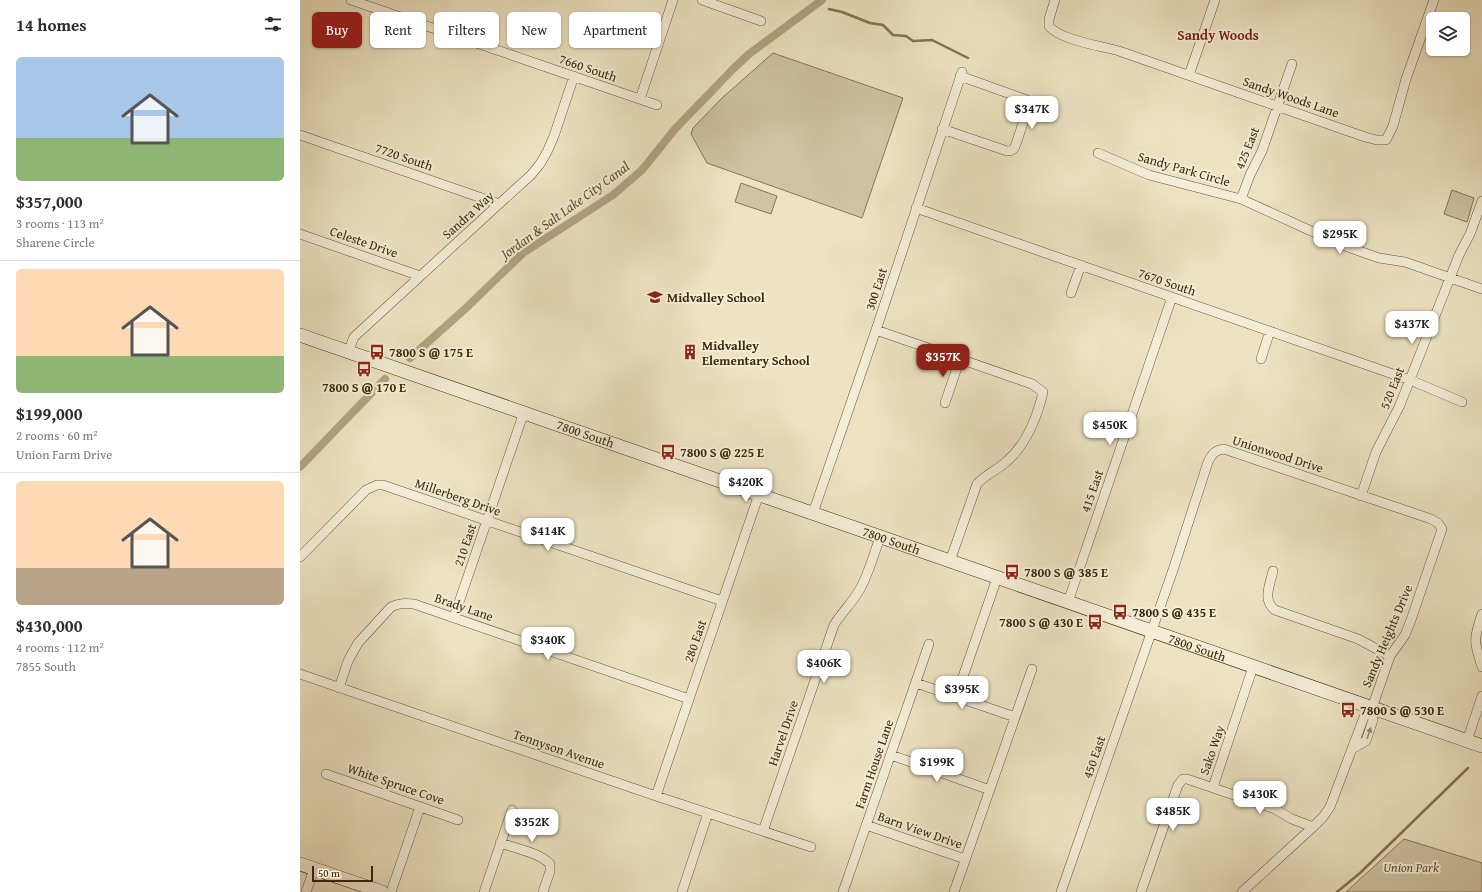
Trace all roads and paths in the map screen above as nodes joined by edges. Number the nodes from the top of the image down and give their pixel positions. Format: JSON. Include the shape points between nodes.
{"nodes":[{"id":1,"x":351,"y":0,"type":"edge"},
{"id":2,"x":673,"y":0,"type":"edge"},
{"id":3,"x":702,"y":0,"type":"edge"},
{"id":4,"x":1055,"y":0,"type":"edge"},
{"id":5,"x":1215,"y":0,"type":"edge"},
{"id":6,"x":1434,"y":0,"type":"edge"},
{"id":7,"x":760,"y":20,"type":"dead end"},
{"id":8,"x":1292,"y":64,"type":"dead end"},
{"id":9,"x":1189,"y":75,"type":"junction"},
{"id":10,"x":574,"y":76,"type":"junction"},
{"id":11,"x":640,"y":99,"type":"junction"},
{"id":12,"x":657,"y":105,"type":"dead end"},
{"id":13,"x":1277,"y":107,"type":"junction"},
{"id":14,"x":942,"y":129,"type":"junction"},
{"id":15,"x":300,"y":135,"type":"edge"},
{"id":16,"x":1098,"y":153,"type":"dead end"},
{"id":17,"x":1241,"y":199,"type":"junction"},
{"id":18,"x":1482,"y":201,"type":"edge"},
{"id":19,"x":499,"y":204,"type":"junction"},
{"id":20,"x":916,"y":208,"type":"junction"},
{"id":21,"x":300,"y":234,"type":"edge"},
{"id":22,"x":1080,"y":265,"type":"junction"},
{"id":23,"x":420,"y":276,"type":"junction"},
{"id":24,"x":1450,"y":278,"type":"junction"},
{"id":25,"x":1482,"y":289,"type":"edge"},
{"id":26,"x":1071,"y":293,"type":"dead end"},
{"id":27,"x":1172,"y":297,"type":"junction"},
{"id":28,"x":876,"y":330,"type":"junction"},
{"id":29,"x":1270,"y":331,"type":"junction"},
{"id":30,"x":300,"y":336,"type":"edge"},
{"id":31,"x":348,"y":352,"type":"junction"},
{"id":32,"x":960,"y":359,"type":"junction"},
{"id":33,"x":1261,"y":359,"type":"dead end"},
{"id":34,"x":1410,"y":380,"type":"junction"},
{"id":35,"x":1462,"y":402,"type":"dead end"},
{"id":36,"x":945,"y":404,"type":"dead end"},
{"id":37,"x":524,"y":412,"type":"junction"},
{"id":38,"x":759,"y":494,"type":"junction"},
{"id":39,"x":1361,"y":496,"type":"junction"},
{"id":40,"x":813,"y":513,"type":"junction"},
{"id":41,"x":487,"y":520,"type":"junction"},
{"id":42,"x":1442,"y":528,"type":"joint"},
{"id":43,"x":880,"y":537,"type":"junction"},
{"id":44,"x":300,"y":557,"type":"edge"},
{"id":45,"x":950,"y":561,"type":"junction"},
{"id":46,"x":1273,"y":571,"type":"dead end"},
{"id":47,"x":997,"y":578,"type":"junction"},
{"id":48,"x":722,"y":602,"type":"junction"},
{"id":49,"x":1068,"y":602,"type":"junction"},
{"id":50,"x":1482,"y":614,"type":"edge"},
{"id":51,"x":454,"y":617,"type":"junction"},
{"id":52,"x":1152,"y":631,"type":"junction"},
{"id":53,"x":929,"y":644,"type":"dead end"},
{"id":54,"x":1390,"y":656,"type":"junction"},
{"id":55,"x":1254,"y":667,"type":"junction"},
{"id":56,"x":1482,"y":668,"type":"edge"},
{"id":57,"x":1032,"y":669,"type":"dead end"},
{"id":58,"x":300,"y":674,"type":"edge"},
{"id":59,"x":916,"y":683,"type":"junction"},
{"id":60,"x":339,"y":688,"type":"junction"},
{"id":61,"x":1482,"y":696,"type":"edge"},
{"id":62,"x":956,"y":697,"type":"junction"},
{"id":63,"x":689,"y":698,"type":"junction"},
{"id":64,"x":1372,"y":708,"type":"junction"},
{"id":65,"x":1015,"y":717,"type":"junction"},
{"id":66,"x":1467,"y":741,"type":"junction"},
{"id":67,"x":1482,"y":746,"type":"edge"},
{"id":68,"x":891,"y":755,"type":"junction"},
{"id":69,"x":326,"y":774,"type":"dead end"},
{"id":70,"x":1213,"y":787,"type":"junction"},
{"id":71,"x":990,"y":790,"type":"junction"},
{"id":72,"x":656,"y":796,"type":"junction"},
{"id":73,"x":420,"y":807,"type":"junction"},
{"id":74,"x":512,"y":810,"type":"dead end"},
{"id":75,"x":708,"y":813,"type":"junction"},
{"id":76,"x":458,"y":820,"type":"dead end"},
{"id":77,"x":866,"y":825,"type":"junction"},
{"id":78,"x":1313,"y":827,"type":"junction"},
{"id":79,"x":762,"y":831,"type":"junction"},
{"id":80,"x":500,"y":843,"type":"junction"},
{"id":81,"x":811,"y":847,"type":"dead end"},
{"id":82,"x":965,"y":859,"type":"junction"},
{"id":83,"x":300,"y":864,"type":"edge"},
{"id":84,"x":314,"y":869,"type":"junction"},
{"id":85,"x":306,"y":892,"type":"edge"},
{"id":86,"x":382,"y":892,"type":"edge"},
{"id":87,"x":391,"y":892,"type":"edge"},
{"id":88,"x":484,"y":892,"type":"edge"},
{"id":89,"x":543,"y":892,"type":"edge"},
{"id":90,"x":682,"y":892,"type":"edge"},
{"id":91,"x":843,"y":892,"type":"edge"},
{"id":92,"x":954,"y":892,"type":"edge"},
{"id":93,"x":1061,"y":892,"type":"edge"},
{"id":94,"x":1140,"y":892,"type":"edge"},
{"id":95,"x":1242,"y":892,"type":"edge"}],
"edges":[{"from":1,"to":10,"type":"street","name":"7660 South"},
{"from":2,"to":11,"type":"street"},
{"from":3,"to":7,"type":"street"},
{"from":4,"to":9,"type":"street","name":"Sandy Woods Lane","via":[[1049,26],[1057,33]]},
{"from":5,"to":9,"type":"street"},
{"from":6,"to":13,"type":"street","name":"Sandy Woods Lane","via":[[1404,84],[1393,126],[1386,140],[1365,137]]},
{"from":8,"to":13,"type":"street","name":"425 East"},
{"from":9,"to":13,"type":"street","name":"Sandy Woods Lane"},
{"from":10,"to":11,"type":"street","name":"7660 South"},
{"from":10,"to":19,"type":"street","name":"Sandra Way","via":[[547,152],[540,164]]},
{"from":11,"to":12,"type":"street","name":"7660 South"},
{"from":13,"to":17,"type":"street","name":"425 East","via":[[1262,151]]},
{"from":14,"to":14,"type":"street","name":"300 East","via":[[961,74],[1027,100],[1029,104],[1015,148],[1011,151]]},
{"from":14,"to":20,"type":"street","name":"300 East"},
{"from":15,"to":19,"type":"street","name":"7720 South"},
{"from":16,"to":17,"type":"street","name":"Sandy Park Circle","via":[[1149,175]]},
{"from":17,"to":24,"type":"street","name":"Sandy Park Circle","via":[[1342,245],[1380,258],[1405,262]]},
{"from":18,"to":24,"type":"street","name":"520 East"},
{"from":19,"to":23,"type":"street","name":"Sandra Way"},
{"from":20,"to":22,"type":"street","name":"7670 South"},
{"from":20,"to":28,"type":"street","name":"300 East"},
{"from":21,"to":23,"type":"street","name":"Celeste Drive"},
{"from":22,"to":26,"type":"street"},
{"from":22,"to":27,"type":"street","name":"7670 South"},
{"from":23,"to":31,"type":"street","name":"Sandra Way","via":[[354,337]]},
{"from":24,"to":25,"type":"street","name":"Sandy Park Circle"},
{"from":24,"to":34,"type":"street","name":"520 East"},
{"from":27,"to":29,"type":"street","name":"7670 South"},
{"from":27,"to":49,"type":"street","name":"415 East"},
{"from":28,"to":32,"type":"street"},
{"from":28,"to":40,"type":"street","name":"300 East"},
{"from":29,"to":33,"type":"street"},
{"from":29,"to":34,"type":"street","name":"7670 South"},
{"from":30,"to":31,"type":"main road","name":"7800 South"},
{"from":31,"to":37,"type":"main road","name":"7800 South"},
{"from":32,"to":36,"type":"street"},
{"from":32,"to":45,"type":"street","via":[[1032,384],[1043,392],[1039,410],[1020,448],[977,484]]},
{"from":34,"to":35,"type":"street","name":"7670 South"},
{"from":34,"to":39,"type":"street","name":"520 East","via":[[1376,452]]},
{"from":37,"to":38,"type":"main road","name":"7800 South"},
{"from":37,"to":41,"type":"street","name":"210 East"},
{"from":38,"to":40,"type":"main road","name":"7800 South"},
{"from":38,"to":48,"type":"street","name":"280 East"},
{"from":39,"to":42,"type":"street","name":"Unionwood Drive","via":[[1431,519]]},
{"from":39,"to":52,"type":"street","name":"Unionwood Drive","via":[[1231,451],[1217,450],[1211,454],[1208,462]]},
{"from":40,"to":43,"type":"main road","name":"7800 South"},
{"from":41,"to":44,"type":"street","name":"Millerberg Drive","via":[[390,487],[377,485],[366,490]]},
{"from":41,"to":48,"type":"street","name":"Millerberg Drive"},
{"from":41,"to":51,"type":"street","name":"210 East"},
{"from":42,"to":54,"type":"street","name":"Sandy Heights Drive","via":[[1411,620]]},
{"from":43,"to":45,"type":"main road","name":"7800 South"},
{"from":43,"to":79,"type":"street","name":"Harvel Drive","via":[[865,579],[834,625]]},
{"from":45,"to":47,"type":"main road","name":"7800 South"},
{"from":46,"to":54,"type":"street","via":[[1267,599],[1275,610],[1358,639]]},
{"from":47,"to":49,"type":"main road","name":"7800 South"},
{"from":47,"to":62,"type":"street"},
{"from":48,"to":63,"type":"street","name":"280 East"},
{"from":49,"to":52,"type":"main road","name":"7800 South"},
{"from":50,"to":56,"type":"street","via":[[1475,644]]},
{"from":51,"to":60,"type":"street","name":"Brady Lane","via":[[414,604],[398,603],[391,607],[358,643],[348,661]]},
{"from":51,"to":63,"type":"street","name":"Brady Lane"},
{"from":52,"to":55,"type":"main road","name":"7800 South"},
{"from":52,"to":93,"type":"street","name":"450 East"},
{"from":53,"to":59,"type":"street","name":"Farm House Lane"},
{"from":54,"to":64,"type":"street","name":"Sandy Heights Drive"},
{"from":55,"to":64,"type":"main road","name":"7800 South"},
{"from":55,"to":70,"type":"street","name":"Sako Way"},
{"from":57,"to":65,"type":"street"},
{"from":58,"to":60,"type":"street","name":"Tennyson Avenue"},
{"from":59,"to":62,"type":"street"},
{"from":59,"to":68,"type":"street","name":"Farm House Lane"},
{"from":60,"to":72,"type":"street","name":"Tennyson Avenue"},
{"from":61,"to":66,"type":"street"},
{"from":62,"to":65,"type":"street"},
{"from":63,"to":72,"type":"street","name":"280 East"},
{"from":64,"to":66,"type":"main road","name":"7800 South"},
{"from":64,"to":78,"type":"street","name":"Sandy Heights Drive","via":[[1364,717],[1330,806]]},
{"from":65,"to":71,"type":"street"},
{"from":66,"to":67,"type":"main road","name":"7800 South"},
{"from":68,"to":71,"type":"street"},
{"from":68,"to":77,"type":"street","name":"Farm House Lane"},
{"from":69,"to":73,"type":"street","name":"White Spruce Cove"},
{"from":70,"to":78,"type":"street","via":[[1275,809]]},
{"from":70,"to":94,"type":"street","name":"Sako Way","via":[[1187,779],[1180,782]]},
{"from":71,"to":82,"type":"street"},
{"from":72,"to":75,"type":"street","name":"Tennyson Avenue"},
{"from":73,"to":76,"type":"street","name":"White Spruce Cove"},
{"from":73,"to":87,"type":"street"},
{"from":74,"to":80,"type":"street"},
{"from":75,"to":79,"type":"street","name":"Tennyson Avenue"},
{"from":75,"to":90,"type":"street"},
{"from":77,"to":82,"type":"street","name":"Barn View Drive"},
{"from":77,"to":91,"type":"street","name":"Farm House Lane"},
{"from":78,"to":95,"type":"street","name":"Sandy Heights Drive"},
{"from":79,"to":81,"type":"street","name":"Tennyson Avenue"},
{"from":80,"to":88,"type":"street"},
{"from":80,"to":89,"type":"street","via":[[546,859],[550,864],[550,871]]},
{"from":82,"to":92,"type":"street"},
{"from":83,"to":84,"type":"main road"},
{"from":84,"to":85,"type":"street"},
{"from":84,"to":86,"type":"main road"}]}
